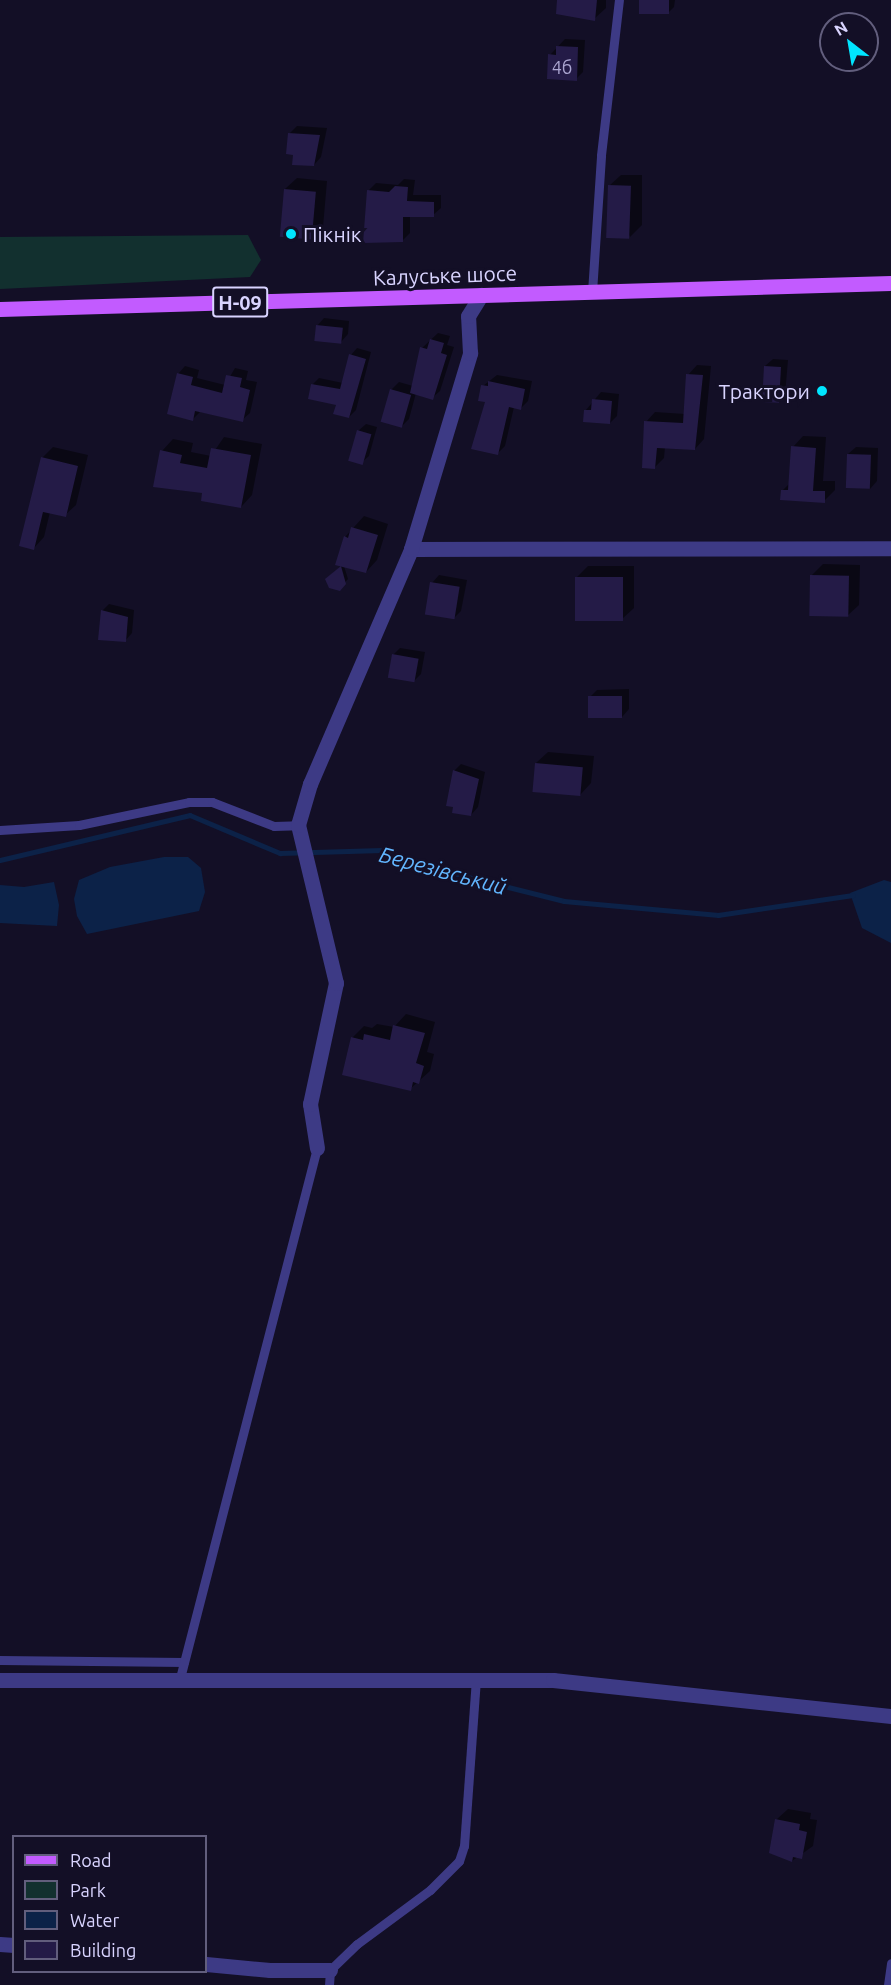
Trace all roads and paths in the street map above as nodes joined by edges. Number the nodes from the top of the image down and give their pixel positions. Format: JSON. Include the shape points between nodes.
{"nodes":[{"id":1,"x":619,"y":0,"type":"edge"},
{"id":2,"x":890,"y":283,"type":"edge"},
{"id":3,"x":592,"y":292,"type":"junction"},
{"id":4,"x":481,"y":295,"type":"junction"},
{"id":5,"x":0,"y":309,"type":"edge"},
{"id":6,"x":891,"y":548,"type":"edge"},
{"id":7,"x":411,"y":549,"type":"junction"},
{"id":8,"x":298,"y":825,"type":"junction"},
{"id":9,"x":0,"y":830,"type":"edge"},
{"id":10,"x":317,"y":1148,"type":"joint"},
{"id":11,"x":0,"y":1660,"type":"edge"},
{"id":12,"x":184,"y":1662,"type":"junction"},
{"id":13,"x":180,"y":1678,"type":"junction"},
{"id":14,"x":0,"y":1680,"type":"edge"},
{"id":15,"x":476,"y":1680,"type":"junction"},
{"id":16,"x":891,"y":1716,"type":"edge"},
{"id":17,"x":207,"y":1964,"type":"edge"},
{"id":18,"x":891,"y":1964,"type":"edge"},
{"id":19,"x":329,"y":1977,"type":"edge"},
{"id":20,"x":888,"y":1985,"type":"edge"}],
"edges":[{"from":1,"to":3,"type":"lane","via":[[601,155]]},
{"from":2,"to":3,"type":"main road","name":"Калуське шосе","number":"Н-09"},
{"from":3,"to":4,"type":"main road","name":"Калуське шосе","number":"Н-09"},
{"from":4,"to":5,"type":"main road","name":"Калуське шосе","number":"Н-09"},
{"from":4,"to":7,"type":"street","via":[[468,316],[470,353]]},
{"from":6,"to":7,"type":"street"},
{"from":7,"to":8,"type":"street","via":[[309,784]]},
{"from":8,"to":9,"type":"lane","via":[[274,826],[212,802],[189,802],[80,825]]},
{"from":8,"to":10,"type":"street","via":[[336,983],[310,1104]]},
{"from":10,"to":12,"type":"lane"},
{"from":11,"to":12,"type":"lane"},
{"from":12,"to":13,"type":"lane"},
{"from":13,"to":14,"type":"street"},
{"from":13,"to":15,"type":"street"},
{"from":15,"to":16,"type":"street","via":[[553,1680]]},
{"from":15,"to":19,"type":"lane","via":[[464,1846],[459,1861],[430,1890],[357,1944]]},
{"from":17,"to":19,"type":"street"},
{"from":18,"to":20,"type":"lane"}]}
